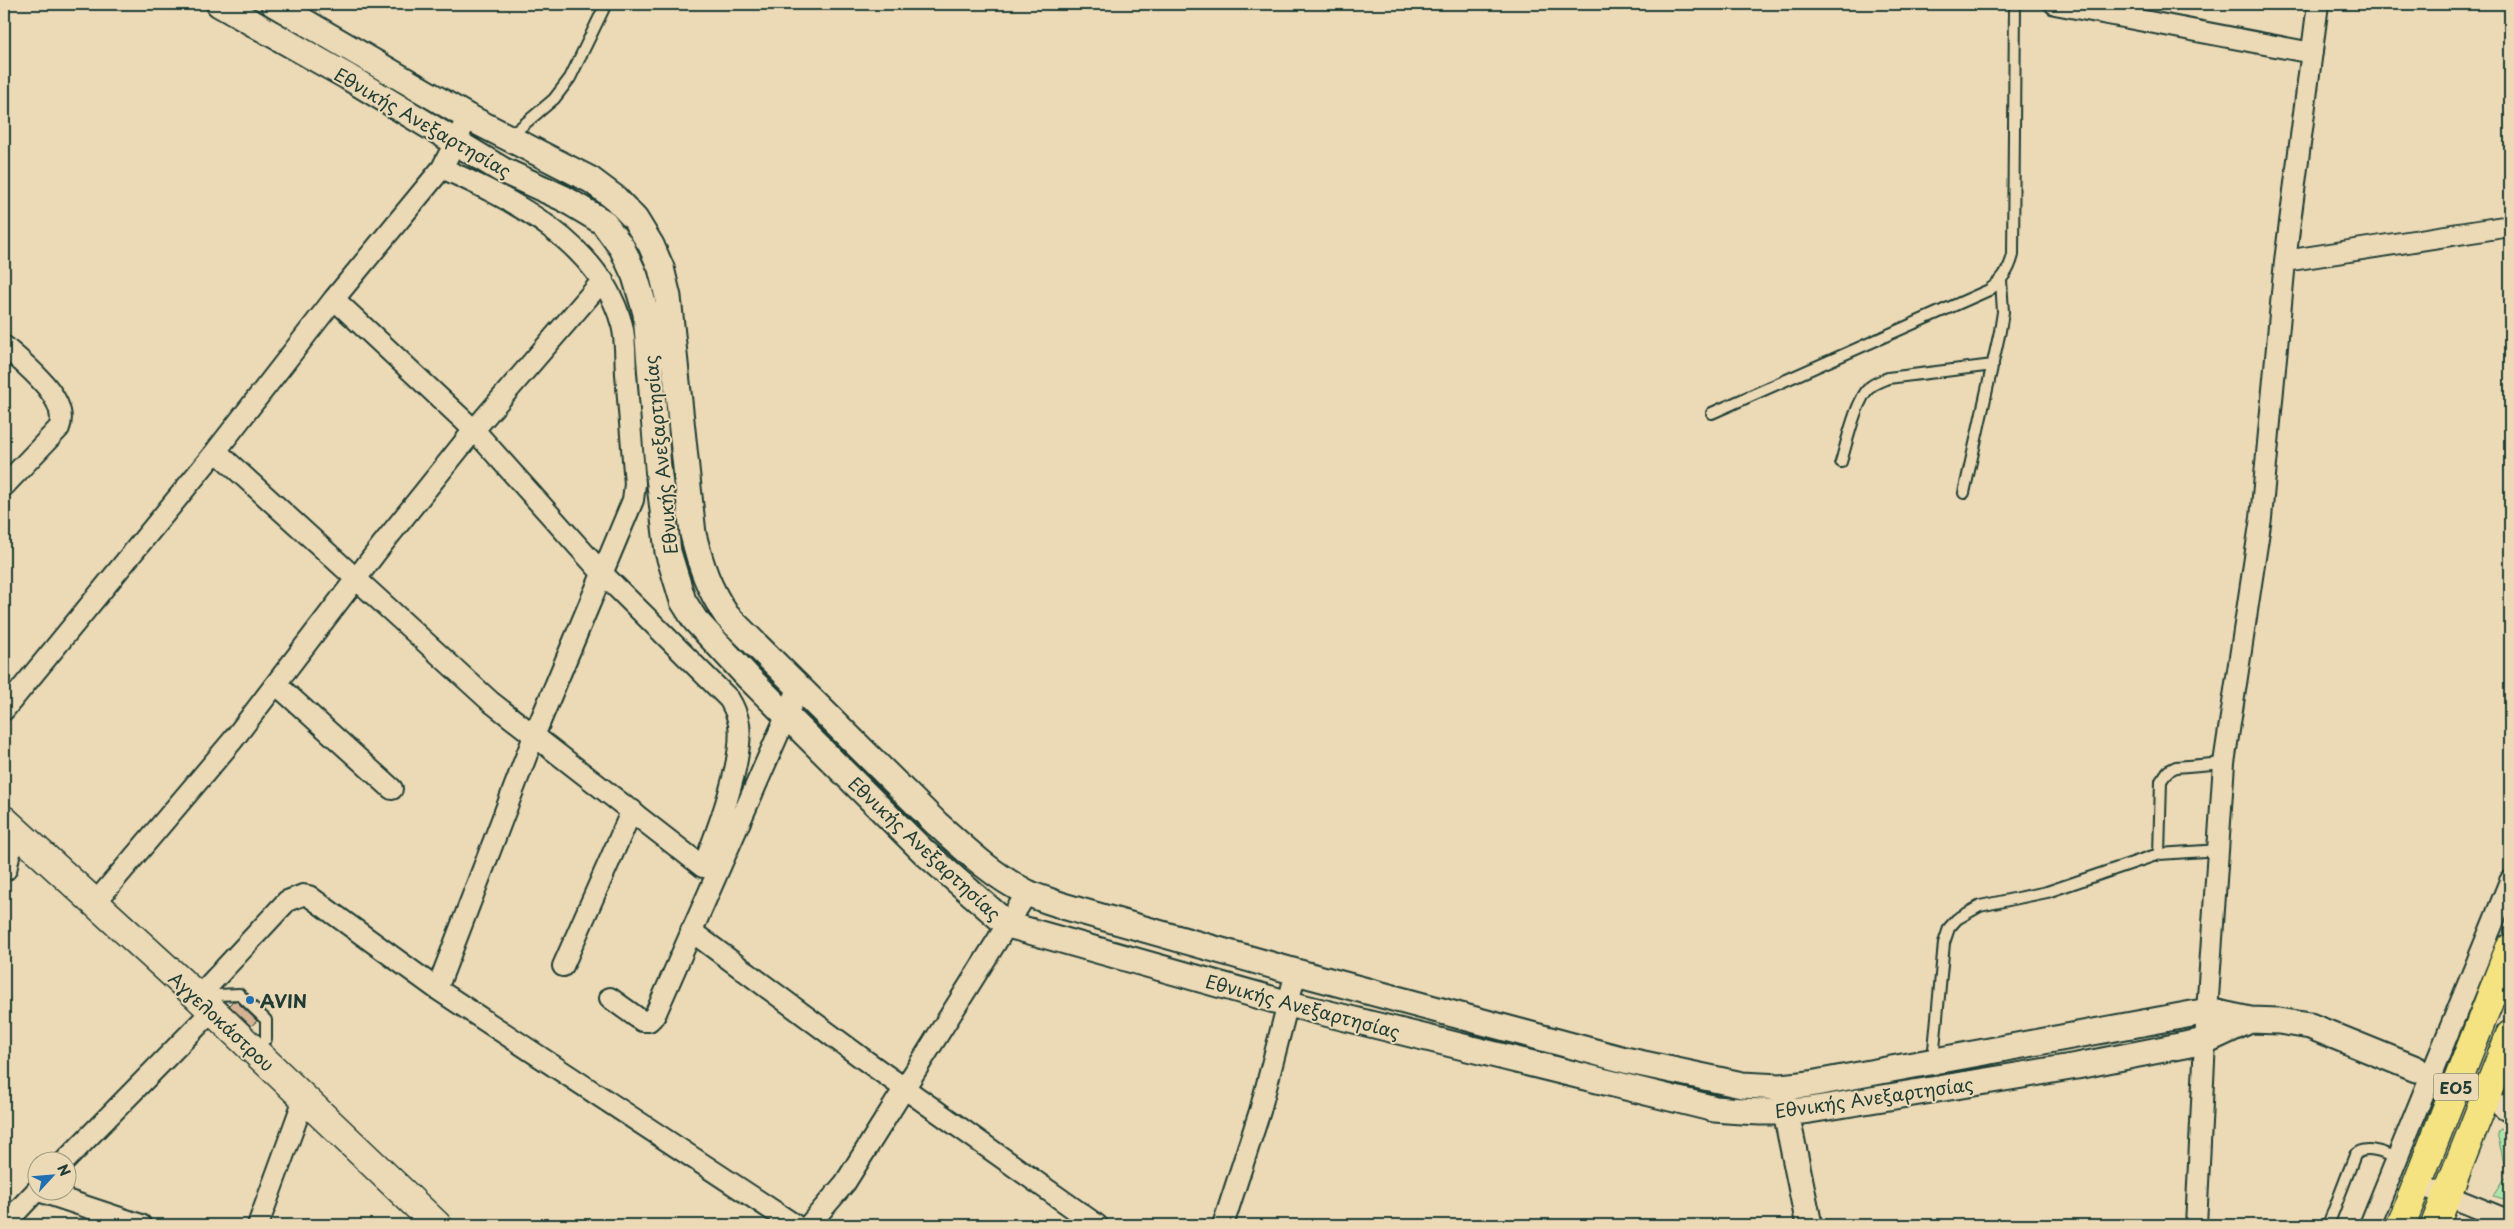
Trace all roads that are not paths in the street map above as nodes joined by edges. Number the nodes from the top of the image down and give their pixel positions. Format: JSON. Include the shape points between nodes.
{"nodes":[{"id":1,"x":219,"y":4,"type":"edge"},
{"id":2,"x":274,"y":4,"type":"edge"},
{"id":3,"x":606,"y":4,"type":"edge"},
{"id":4,"x":2015,"y":4,"type":"edge"},
{"id":5,"x":2055,"y":4,"type":"edge"},
{"id":6,"x":2318,"y":4,"type":"edge"},
{"id":7,"x":2312,"y":53,"type":"junction"},
{"id":8,"x":468,"y":117,"type":"junction"},
{"id":9,"x":508,"y":138,"type":"junction"},
{"id":10,"x":456,"y":143,"type":"junction"},
{"id":11,"x":442,"y":168,"type":"junction"},
{"id":12,"x":2510,"y":226,"type":"edge"},
{"id":13,"x":2285,"y":262,"type":"junction"},
{"id":14,"x":603,"y":280,"type":"junction"},
{"id":15,"x":2001,"y":280,"type":"junction"},
{"id":16,"x":334,"y":299,"type":"junction"},
{"id":17,"x":4,"y":346,"type":"edge"},
{"id":18,"x":1993,"y":365,"type":"junction"},
{"id":19,"x":1712,"y":413,"type":"dead end"},
{"id":20,"x":474,"y":430,"type":"junction"},
{"id":21,"x":216,"y":451,"type":"junction"},
{"id":22,"x":1841,"y":462,"type":"dead end"},
{"id":23,"x":4,"y":486,"type":"edge"},
{"id":24,"x":1964,"y":493,"type":"dead end"},
{"id":25,"x":602,"y":573,"type":"junction"},
{"id":26,"x":356,"y":580,"type":"junction"},
{"id":27,"x":276,"y":684,"type":"junction"},
{"id":28,"x":799,"y":687,"type":"junction"},
{"id":29,"x":4,"y":710,"type":"edge"},
{"id":30,"x":787,"y":715,"type":"junction"},
{"id":31,"x":534,"y":736,"type":"junction"},
{"id":32,"x":2224,"y":763,"type":"junction"},
{"id":33,"x":392,"y":789,"type":"dead end"},
{"id":34,"x":632,"y":810,"type":"junction"},
{"id":35,"x":11,"y":827,"type":"edge"},
{"id":36,"x":2220,"y":850,"type":"junction"},
{"id":37,"x":2159,"y":854,"type":"junction"},
{"id":38,"x":4,"y":868,"type":"edge"},
{"id":39,"x":2510,"y":881,"type":"edge"},
{"id":40,"x":1027,"y":893,"type":"junction"},
{"id":41,"x":95,"y":903,"type":"junction"},
{"id":42,"x":1008,"y":925,"type":"junction"},
{"id":43,"x":691,"y":932,"type":"junction"},
{"id":44,"x":2510,"y":948,"type":"edge"},
{"id":45,"x":563,"y":966,"type":"dead end"},
{"id":46,"x":1296,"y":972,"type":"junction"},
{"id":47,"x":437,"y":989,"type":"junction"},
{"id":48,"x":610,"y":998,"type":"dead end"},
{"id":49,"x":209,"y":1001,"type":"junction"},
{"id":50,"x":1289,"y":1004,"type":"junction"},
{"id":51,"x":2208,"y":1012,"type":"junction"},
{"id":52,"x":2250,"y":1020,"type":"junction"},
{"id":53,"x":2510,"y":1035,"type":"edge"},
{"id":54,"x":266,"y":1039,"type":"dead end"},
{"id":55,"x":2206,"y":1041,"type":"junction"},
{"id":56,"x":1932,"y":1061,"type":"junction"},
{"id":57,"x":2416,"y":1069,"type":"tunnel mouth"},
{"id":58,"x":1780,"y":1087,"type":"junction"},
{"id":59,"x":904,"y":1088,"type":"junction"},
{"id":60,"x":304,"y":1099,"type":"junction"},
{"id":61,"x":1786,"y":1113,"type":"junction"},
{"id":62,"x":73,"y":1152,"type":"edge"},
{"id":63,"x":2398,"y":1158,"type":"junction"},
{"id":64,"x":2418,"y":1184,"type":"junction"},
{"id":65,"x":2447,"y":1197,"type":"junction"},
{"id":66,"x":28,"y":1200,"type":"edge"},
{"id":67,"x":73,"y":1202,"type":"edge"},
{"id":68,"x":2510,"y":1221,"type":"edge"},
{"id":69,"x":4,"y":1225,"type":"edge"},
{"id":70,"x":141,"y":1225,"type":"edge"},
{"id":71,"x":258,"y":1225,"type":"edge"},
{"id":72,"x":437,"y":1225,"type":"edge"},
{"id":73,"x":795,"y":1225,"type":"edge"},
{"id":74,"x":809,"y":1225,"type":"edge"},
{"id":75,"x":1097,"y":1225,"type":"edge"},
{"id":76,"x":1223,"y":1225,"type":"edge"},
{"id":77,"x":1810,"y":1225,"type":"edge"},
{"id":78,"x":2196,"y":1225,"type":"edge"},
{"id":79,"x":2328,"y":1225,"type":"edge"},
{"id":80,"x":2370,"y":1225,"type":"edge"},
{"id":81,"x":2401,"y":1225,"type":"edge"},
{"id":82,"x":2436,"y":1225,"type":"edge"}],
"edges":[{"from":1,"to":10,"type":"street","name":"Εθνικής Ανεξαρτησίας"},
{"from":2,"to":8,"type":"street","name":"Εθνικής Ανεξαρτησίας"},
{"from":3,"to":9,"type":"lane","via":[[570,78],[554,99]]},
{"from":4,"to":15,"type":"lane","via":[[2013,255]]},
{"from":5,"to":7,"type":"street"},
{"from":6,"to":7,"type":"street"},
{"from":7,"to":13,"type":"street"},
{"from":8,"to":9,"type":"street","name":"Εθνικής Ανεξαρτησίας"},
{"from":8,"to":10,"type":"street"},
{"from":9,"to":28,"type":"street","name":"Εθνικής Ανεξαρτησίας","via":[[591,180],[635,219],[651,245],[668,297],[693,534],[702,568],[711,592],[726,616]]},
{"from":10,"to":11,"type":"street"},
{"from":10,"to":30,"type":"street","name":"Εθνικής Ανεξαρτησίας","via":[[603,222],[622,248],[646,313],[658,468],[668,552],[675,579],[695,620]]},
{"from":11,"to":14,"type":"street","via":[[485,187],[534,215],[581,254]]},
{"from":11,"to":16,"type":"street"},
{"from":12,"to":13,"type":"street"},
{"from":13,"to":32,"type":"street","via":[[2261,518]]},
{"from":14,"to":20,"type":"street"},
{"from":14,"to":25,"type":"street","via":[[614,300],[622,327],[635,484],[633,500]]},
{"from":15,"to":18,"type":"lane","via":[[2003,312]]},
{"from":15,"to":19,"type":"lane","via":[[1990,290]]},
{"from":16,"to":20,"type":"street"},
{"from":16,"to":21,"type":"street"},
{"from":17,"to":23,"type":"street","via":[[48,389],[60,409],[61,421],[59,428]]},
{"from":18,"to":22,"type":"lane","via":[[1876,382],[1861,402]]},
{"from":18,"to":24,"type":"lane"},
{"from":20,"to":25,"type":"street"},
{"from":20,"to":26,"type":"street"},
{"from":21,"to":26,"type":"street"},
{"from":21,"to":29,"type":"street"},
{"from":25,"to":31,"type":"street"},
{"from":25,"to":34,"type":"street","via":[[729,699],[739,726],[731,782],[703,867]]},
{"from":26,"to":27,"type":"street"},
{"from":26,"to":31,"type":"street","via":[[491,702]]},
{"from":27,"to":33,"type":"street"},
{"from":27,"to":41,"type":"street","via":[[197,784]]},
{"from":28,"to":30,"type":"street"},
{"from":28,"to":40,"type":"street","name":"Εθνικής Ανεξαρτησίας","via":[[937,824],[1004,880]]},
{"from":30,"to":42,"type":"street","name":"Εθνικής Ανεξαρτησίας","via":[[924,852]]},
{"from":30,"to":43,"type":"street"},
{"from":31,"to":34,"type":"street"},
{"from":31,"to":47,"type":"street"},
{"from":32,"to":36,"type":"street"},
{"from":32,"to":37,"type":"lane","via":[[2176,767],[2168,771],[2161,781]]},
{"from":34,"to":45,"type":"street"},
{"from":35,"to":38,"type":"street"},
{"from":35,"to":41,"type":"main road","name":"Αγγελοκάστρου"},
{"from":36,"to":37,"type":"lane"},
{"from":36,"to":51,"type":"street"},
{"from":37,"to":56,"type":"lane","via":[[2047,892],[1980,906],[1957,919],[1949,928],[1944,943]]},
{"from":39,"to":63,"type":"street"},
{"from":40,"to":42,"type":"street"},
{"from":40,"to":46,"type":"street","name":"Εθνικής Ανεξαρτησίας"},
{"from":41,"to":49,"type":"main road","name":"Αγγελοκάστρου"},
{"from":42,"to":50,"type":"street","name":"Εθνικής Ανεξαρτησίας"},
{"from":42,"to":59,"type":"street"},
{"from":43,"to":48,"type":"street","via":[[652,1019],[642,1021]]},
{"from":43,"to":59,"type":"street"},
{"from":44,"to":64,"type":"main road","number":"ΕΟ5"},
{"from":46,"to":50,"type":"street"},
{"from":46,"to":58,"type":"street","name":"Εθνικής Ανεξαρτησίας","via":[[1625,1060],[1742,1085]]},
{"from":47,"to":49,"type":"street","via":[[321,903],[303,895],[287,901]]},
{"from":47,"to":73,"type":"street"},
{"from":49,"to":54,"type":"lane","via":[[239,994],[266,1020]]},
{"from":49,"to":60,"type":"main road","name":"Αγγελοκάστρου"},
{"from":49,"to":62,"type":"street"},
{"from":50,"to":61,"type":"street","name":"Εθνικής Ανεξαρτησίας","via":[[1715,1108]]},
{"from":50,"to":76,"type":"street","via":[[1260,1111]]},
{"from":51,"to":52,"type":"street","name":"Εθνικής Ανεξαρτησίας"},
{"from":51,"to":55,"type":"street"},
{"from":51,"to":56,"type":"street","name":"Εθνικής Ανεξαρτησίας"},
{"from":52,"to":55,"type":"street","name":"Εθνικής Ανεξαρτησίας"},
{"from":52,"to":57,"type":"street","name":"Εθνικής Ανεξαρτησίας","via":[[2310,1026]]},
{"from":53,"to":65,"type":"main road","number":"ΕΟ5"},
{"from":55,"to":61,"type":"street","name":"Εθνικής Ανεξαρτησίας","via":[[2068,1068]]},
{"from":55,"to":78,"type":"street"},
{"from":56,"to":58,"type":"street","name":"Εθνικής Ανεξαρτησίας"},
{"from":58,"to":61,"type":"street"},
{"from":59,"to":74,"type":"street","via":[[845,1183]]},
{"from":59,"to":75,"type":"street"},
{"from":60,"to":71,"type":"street"},
{"from":60,"to":72,"type":"main road","name":"Αγγελοκάστρου"},
{"from":61,"to":77,"type":"street"},
{"from":63,"to":79,"type":"lane","via":[[2360,1150],[2355,1155]]},
{"from":63,"to":80,"type":"street"},
{"from":64,"to":65,"type":"street"},
{"from":64,"to":81,"type":"main road","number":"ΕΟ5"},
{"from":65,"to":68,"type":"street"},
{"from":65,"to":82,"type":"main road","number":"ΕΟ5"},
{"from":66,"to":69,"type":"street"},
{"from":67,"to":70,"type":"street"}]}
